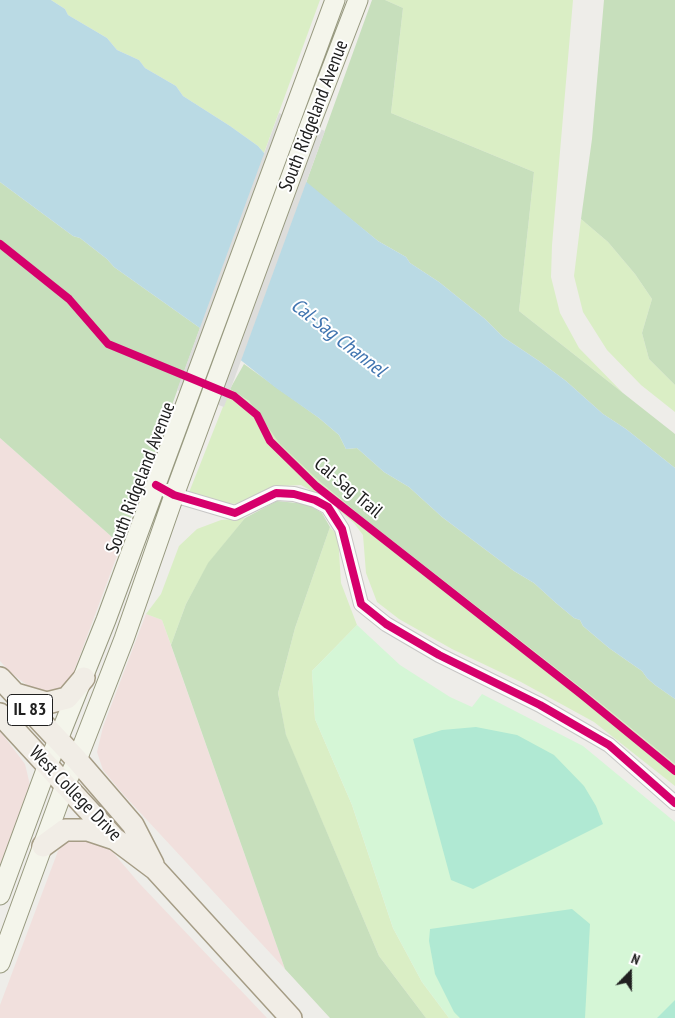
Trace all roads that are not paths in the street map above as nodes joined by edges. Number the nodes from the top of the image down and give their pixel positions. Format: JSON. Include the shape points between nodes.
{"nodes":[{"id":1,"x":335,"y":0,"type":"edge"},
{"id":2,"x":358,"y":0,"type":"edge"},
{"id":3,"x":156,"y":485,"type":"junction"},
{"id":4,"x":174,"y":495,"type":"junction"},
{"id":5,"x":0,"y":678,"type":"edge"},
{"id":6,"x":84,"y":678,"type":"junction"},
{"id":7,"x":16,"y":694,"type":"junction"},
{"id":8,"x":0,"y":714,"type":"edge"},
{"id":9,"x":59,"y":742,"type":"junction"},
{"id":10,"x":77,"y":760,"type":"junction"},
{"id":11,"x":48,"y":767,"type":"junction"},
{"id":12,"x":65,"y":785,"type":"junction"},
{"id":13,"x":675,"y":803,"type":"edge"},
{"id":14,"x":115,"y":839,"type":"junction"},
{"id":15,"x":43,"y":846,"type":"junction"},
{"id":16,"x":155,"y":868,"type":"junction"},
{"id":17,"x":0,"y":895,"type":"edge"},
{"id":18,"x":0,"y":963,"type":"edge"},
{"id":19,"x":291,"y":1018,"type":"edge"}],
"edges":[{"from":1,"to":3,"type":"main road","name":"South Ridgeland Avenue"},
{"from":2,"to":4,"type":"main road","name":"South Ridgeland Avenue"},
{"from":3,"to":4,"type":"street"},
{"from":3,"to":6,"type":"main road","name":"South Ridgeland Avenue"},
{"from":4,"to":10,"type":"main road","name":"South Ridgeland Avenue","via":[[124,639]]},
{"from":4,"to":13,"type":"street","via":[[235,513],[276,493],[294,494],[328,507],[342,529],[361,604],[386,624],[439,655],[540,705],[609,745]]},
{"from":5,"to":7,"type":"main road","name":"West College Drive","number":"IL 83"},
{"from":6,"to":7,"type":"main road","via":[[67,698],[47,703]]},
{"from":6,"to":9,"type":"main road","name":"South Ridgeland Avenue"},
{"from":7,"to":9,"type":"main road","name":"West College Drive","number":"IL 83"},
{"from":8,"to":11,"type":"main road","name":"West College Drive","number":"IL 83"},
{"from":9,"to":10,"type":"main road","name":"West College Drive","number":"IL 83"},
{"from":9,"to":11,"type":"main road","name":"South Ridgeland Avenue"},
{"from":10,"to":12,"type":"main road","name":"South Ridgeland Avenue"},
{"from":10,"to":16,"type":"main road","name":"West College Drive","number":"IL 83","via":[[133,825]]},
{"from":11,"to":12,"type":"main road","name":"West College Drive","number":"IL 83"},
{"from":11,"to":17,"type":"main road","name":"South Ridgeland Avenue"},
{"from":12,"to":14,"type":"main road","name":"West College Drive","number":"IL 83"},
{"from":12,"to":15,"type":"main road","name":"South Ridgeland Avenue"},
{"from":14,"to":15,"type":"main road","via":[[88,830],[65,830]]},
{"from":14,"to":16,"type":"main road","name":"West College Drive","number":"IL 83"},
{"from":15,"to":18,"type":"main road","name":"South Ridgeland Avenue"},
{"from":16,"to":19,"type":"main road","name":"West College Drive","number":"IL 83"}]}
